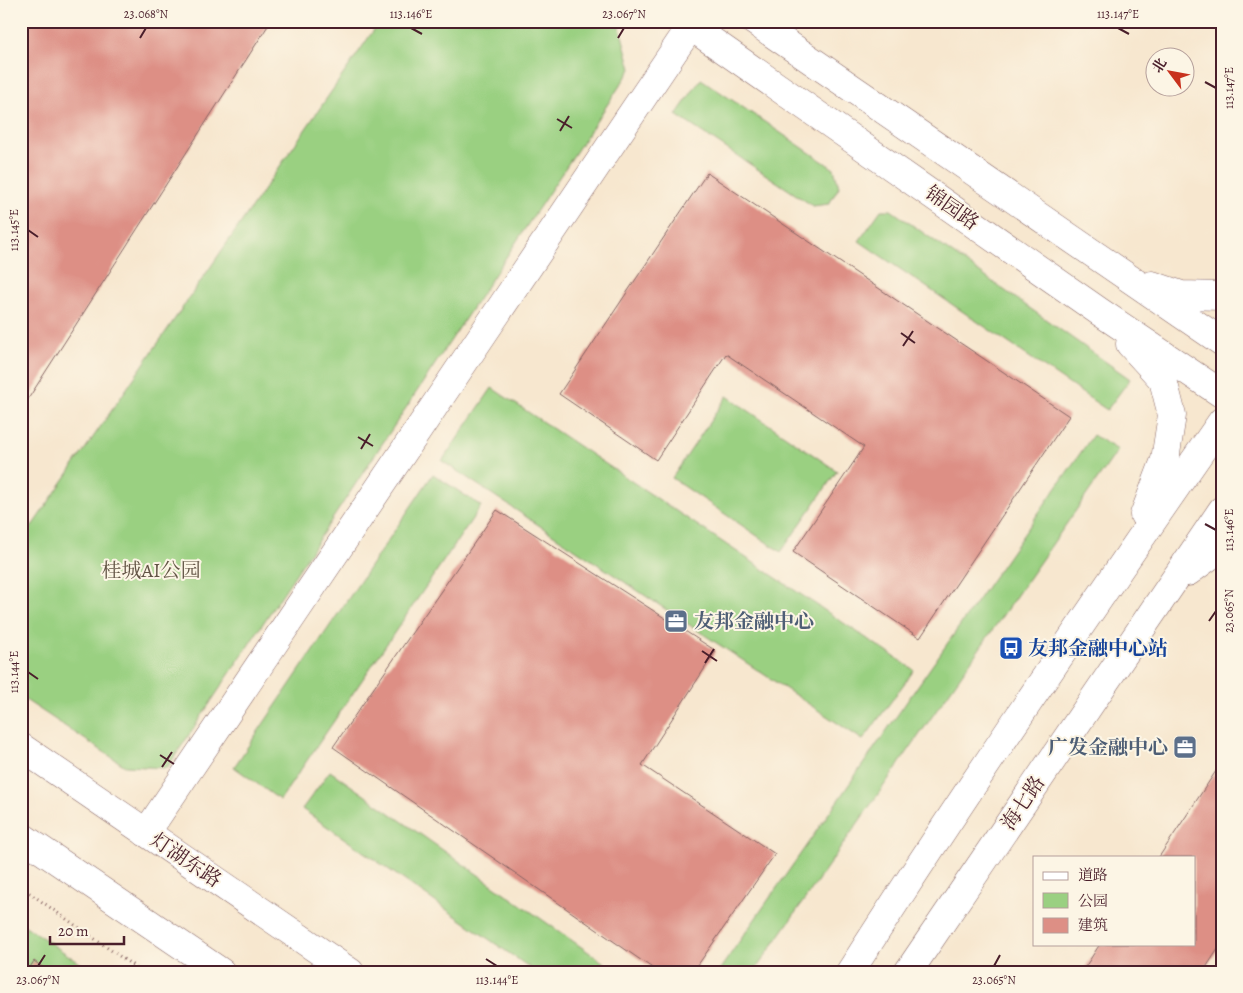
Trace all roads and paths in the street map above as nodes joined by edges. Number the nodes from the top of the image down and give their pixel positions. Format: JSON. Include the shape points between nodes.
{"nodes":[{"id":1,"x":754,"y":21,"type":"edge"},
{"id":2,"x":687,"y":24,"type":"edge"},
{"id":3,"x":1123,"y":275,"type":"junction"},
{"id":4,"x":1222,"y":296,"type":"edge"},
{"id":5,"x":1100,"y":312,"type":"junction"},
{"id":6,"x":1222,"y":342,"type":"edge"},
{"id":7,"x":1222,"y":394,"type":"edge"},
{"id":8,"x":1222,"y":421,"type":"edge"},
{"id":9,"x":1222,"y":510,"type":"edge"},
{"id":10,"x":1222,"y":547,"type":"edge"},
{"id":11,"x":1129,"y":553,"type":"junction"},
{"id":12,"x":1171,"y":585,"type":"junction"},
{"id":13,"x":21,"y":747,"type":"edge"},
{"id":14,"x":146,"y":833,"type":"junction"},
{"id":15,"x":21,"y":836,"type":"edge"},
{"id":16,"x":21,"y":887,"type":"edge"},
{"id":17,"x":142,"y":972,"type":"edge"},
{"id":18,"x":221,"y":972,"type":"edge"},
{"id":19,"x":350,"y":972,"type":"edge"},
{"id":20,"x":850,"y":972,"type":"edge"},
{"id":21,"x":908,"y":972,"type":"edge"}],
"edges":[{"from":1,"to":3,"type":"main road","name":"锦园路"},
{"from":2,"to":5,"type":"main road","name":"锦园路"},
{"from":2,"to":14,"type":"main road"},
{"from":3,"to":4,"type":"main road","via":[[1181,295]]},
{"from":3,"to":6,"type":"main road","name":"锦园路"},
{"from":5,"to":7,"type":"main road","name":"锦园路"},
{"from":5,"to":11,"type":"main road","via":[[1162,380],[1172,415],[1165,460]]},
{"from":8,"to":11,"type":"main road"},
{"from":9,"to":12,"type":"main road","name":"海七路"},
{"from":10,"to":12,"type":"main road"},
{"from":11,"to":20,"type":"main road"},
{"from":12,"to":21,"type":"main road","name":"海七路"},
{"from":13,"to":14,"type":"main road","name":"灯湖东路"},
{"from":14,"to":19,"type":"main road","name":"灯湖东路"},
{"from":15,"to":18,"type":"main road"},
{"from":16,"to":17,"type":"path"}]}
